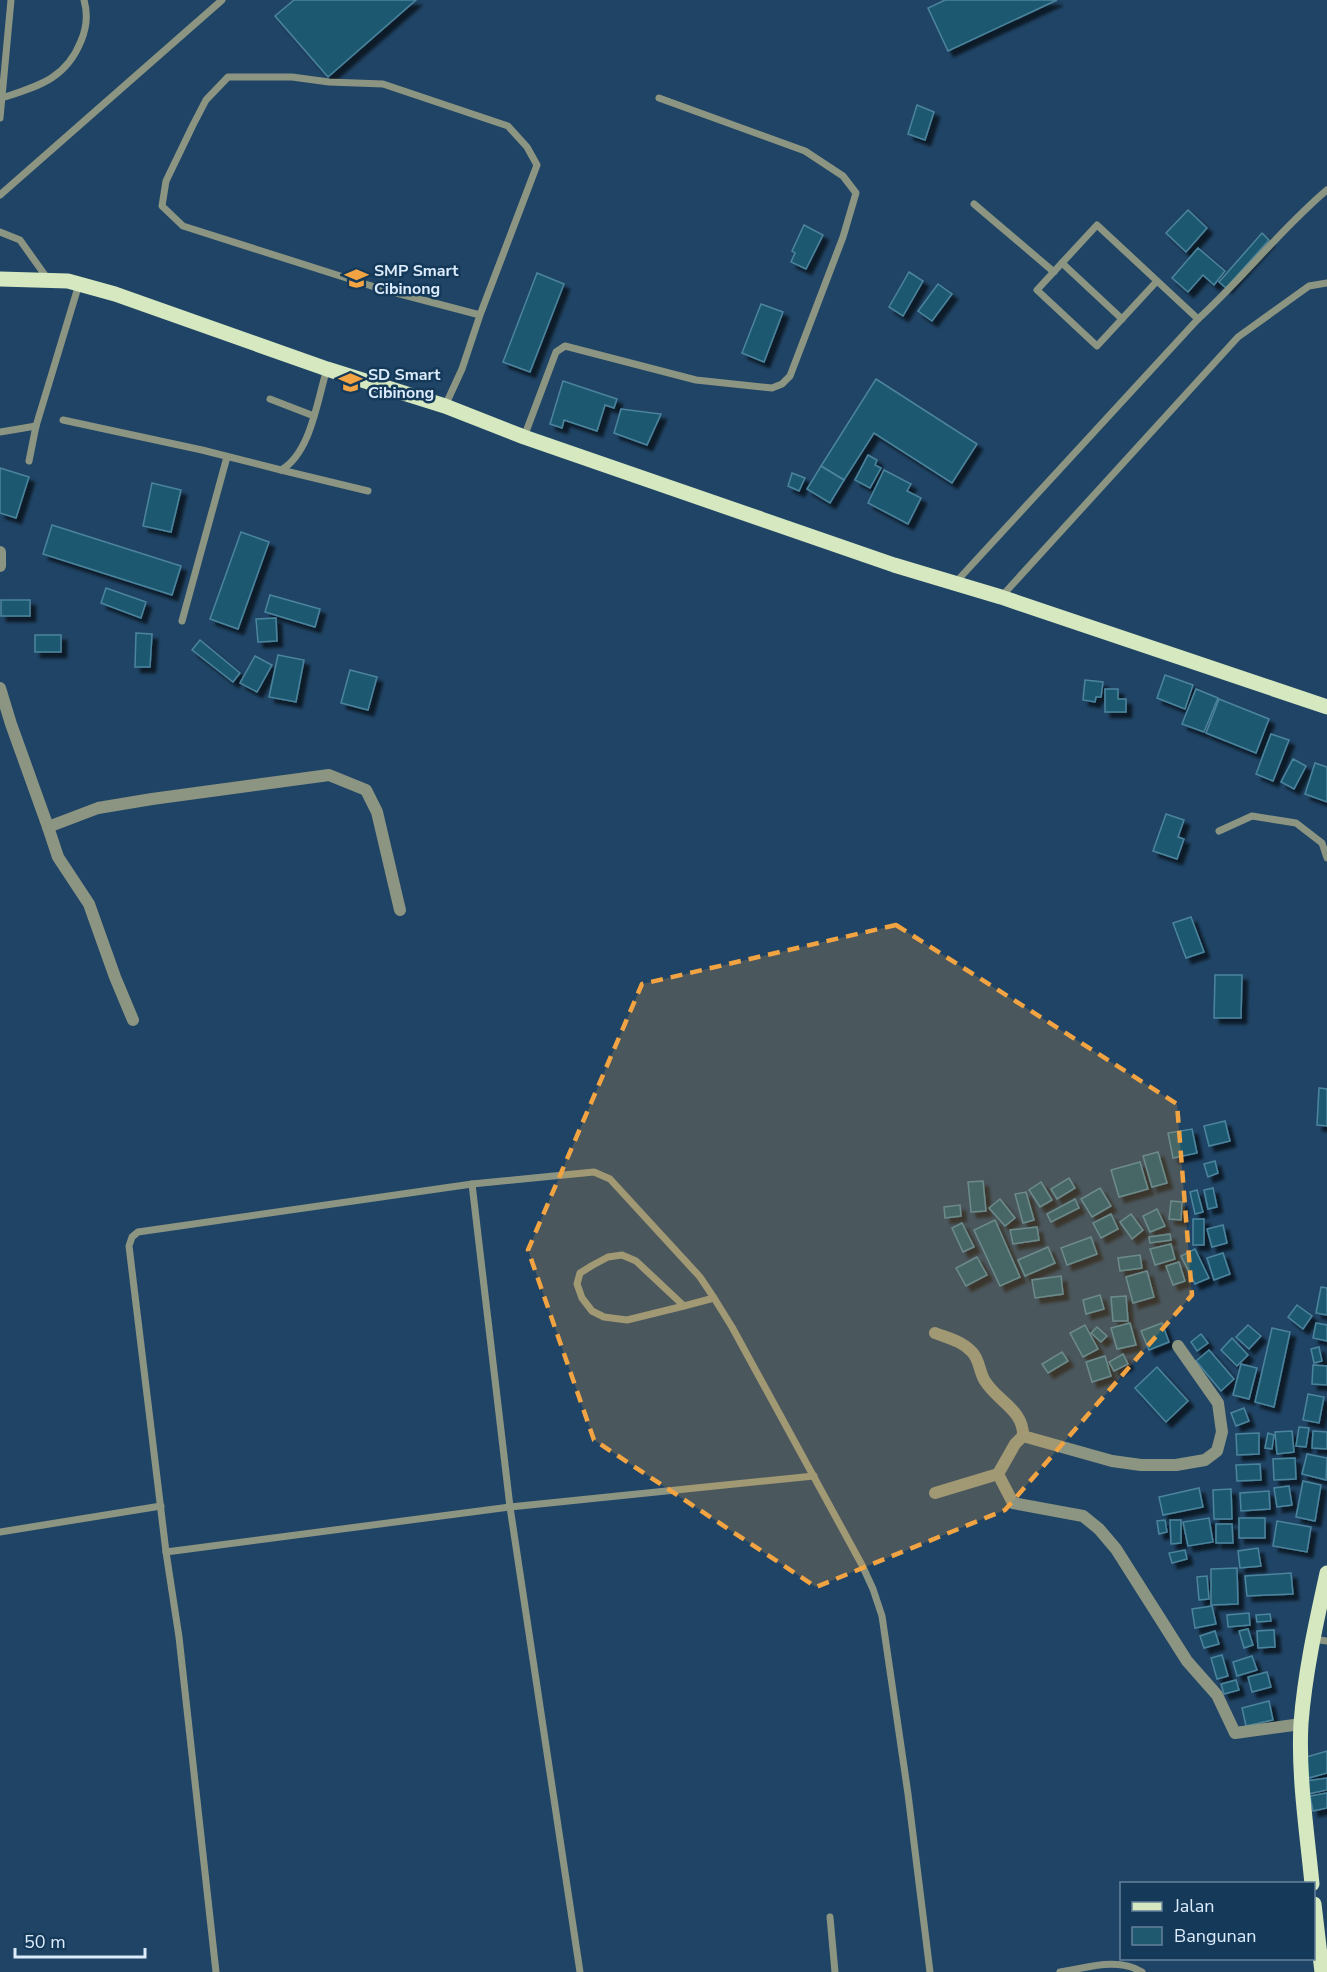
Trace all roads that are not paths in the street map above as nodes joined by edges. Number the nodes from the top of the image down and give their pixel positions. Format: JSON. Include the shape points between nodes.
{"nodes":[{"id":1,"x":11,"y":0,"type":"edge"},
{"id":2,"x":84,"y":0,"type":"edge"},
{"id":3,"x":222,"y":0,"type":"edge"},
{"id":4,"x":2,"y":98,"type":"junction"},
{"id":5,"x":659,"y":98,"type":"dead end"},
{"id":6,"x":0,"y":118,"type":"edge"},
{"id":7,"x":1327,"y":189,"type":"edge"},
{"id":8,"x":0,"y":195,"type":"edge"},
{"id":9,"x":974,"y":204,"type":"dead end"},
{"id":10,"x":0,"y":232,"type":"edge"},
{"id":11,"x":1062,"y":263,"type":"junction"},
{"id":12,"x":1054,"y":272,"type":"junction"},
{"id":13,"x":0,"y":279,"type":"edge"},
{"id":14,"x":49,"y":280,"type":"junction"},
{"id":15,"x":1157,"y":281,"type":"junction"},
{"id":16,"x":1327,"y":283,"type":"edge"},
{"id":17,"x":79,"y":284,"type":"junction"},
{"id":18,"x":480,"y":315,"type":"junction"},
{"id":19,"x":1122,"y":319,"type":"junction"},
{"id":20,"x":1198,"y":319,"type":"junction"},
{"id":21,"x":327,"y":369,"type":"junction"},
{"id":22,"x":270,"y":399,"type":"dead end"},
{"id":23,"x":445,"y":406,"type":"junction"},
{"id":24,"x":314,"y":416,"type":"junction"},
{"id":25,"x":63,"y":420,"type":"dead end"},
{"id":26,"x":36,"y":426,"type":"junction"},
{"id":27,"x":0,"y":432,"type":"edge"},
{"id":28,"x":524,"y":437,"type":"junction"},
{"id":29,"x":227,"y":457,"type":"junction"},
{"id":30,"x":29,"y":460,"type":"dead end"},
{"id":31,"x":281,"y":470,"type":"junction"},
{"id":32,"x":368,"y":491,"type":"dead end"},
{"id":33,"x":0,"y":552,"type":"edge"},
{"id":34,"x":0,"y":566,"type":"edge"},
{"id":35,"x":954,"y":583,"type":"junction"},
{"id":36,"x":1001,"y":597,"type":"junction"},
{"id":37,"x":182,"y":621,"type":"dead end"},
{"id":38,"x":0,"y":688,"type":"edge"},
{"id":39,"x":1327,"y":707,"type":"edge"},
{"id":40,"x":48,"y":827,"type":"junction"},
{"id":41,"x":1219,"y":831,"type":"dead end"},
{"id":42,"x":1327,"y":858,"type":"edge"},
{"id":43,"x":400,"y":910,"type":"dead end"},
{"id":44,"x":133,"y":1020,"type":"dead end"},
{"id":45,"x":472,"y":1184,"type":"junction"},
{"id":46,"x":714,"y":1298,"type":"junction"},
{"id":47,"x":684,"y":1306,"type":"junction"},
{"id":48,"x":935,"y":1333,"type":"dead end"},
{"id":49,"x":1178,"y":1346,"type":"dead end"},
{"id":50,"x":1023,"y":1436,"type":"junction"},
{"id":51,"x":998,"y":1474,"type":"junction"},
{"id":52,"x":814,"y":1476,"type":"junction"},
{"id":53,"x":935,"y":1493,"type":"dead end"},
{"id":54,"x":161,"y":1506,"type":"junction"},
{"id":55,"x":510,"y":1507,"type":"junction"},
{"id":56,"x":0,"y":1532,"type":"edge"},
{"id":57,"x":166,"y":1552,"type":"junction"},
{"id":58,"x":1327,"y":1573,"type":"edge"},
{"id":59,"x":1319,"y":1640,"type":"edge"},
{"id":60,"x":1301,"y":1724,"type":"junction"},
{"id":61,"x":1312,"y":1882,"type":"edge"},
{"id":62,"x":1315,"y":1907,"type":"edge"},
{"id":63,"x":830,"y":1917,"type":"dead end"},
{"id":64,"x":1321,"y":1925,"type":"edge"},
{"id":65,"x":216,"y":1972,"type":"edge"},
{"id":66,"x":580,"y":1972,"type":"edge"},
{"id":67,"x":836,"y":1972,"type":"edge"},
{"id":68,"x":930,"y":1972,"type":"edge"},
{"id":69,"x":1060,"y":1972,"type":"edge"},
{"id":70,"x":1142,"y":1972,"type":"edge"},
{"id":71,"x":1322,"y":1972,"type":"edge"}],
"edges":[{"from":1,"to":4,"type":"lane"},
{"from":2,"to":4,"type":"lane","via":[[86,31],[77,53],[61,74]]},
{"from":3,"to":8,"type":"lane"},
{"from":4,"to":6,"type":"lane"},
{"from":5,"to":28,"type":"lane","via":[[805,151],[843,176],[856,194],[790,376],[772,388],[696,380],[565,346],[556,352]]},
{"from":7,"to":20,"type":"lane"},
{"from":9,"to":12,"type":"lane"},
{"from":10,"to":14,"type":"lane","via":[[20,240]]},
{"from":11,"to":12,"type":"lane"},
{"from":11,"to":15,"type":"lane","via":[[1097,225]]},
{"from":11,"to":19,"type":"lane"},
{"from":12,"to":19,"type":"lane","via":[[1037,290],[1097,346]]},
{"from":13,"to":14,"type":"main road"},
{"from":14,"to":17,"type":"main road"},
{"from":15,"to":19,"type":"lane"},
{"from":15,"to":20,"type":"lane"},
{"from":16,"to":36,"type":"lane","via":[[1309,286],[1238,337]]},
{"from":17,"to":21,"type":"main road"},
{"from":17,"to":26,"type":"lane"},
{"from":18,"to":18,"type":"lane","via":[[537,165],[508,126],[383,84],[292,76],[228,77],[206,100],[166,181],[162,206],[183,226],[381,289]]},
{"from":18,"to":23,"type":"lane"},
{"from":20,"to":35,"type":"lane"},
{"from":21,"to":23,"type":"main road"},
{"from":21,"to":24,"type":"lane"},
{"from":22,"to":24,"type":"lane"},
{"from":23,"to":28,"type":"main road"},
{"from":24,"to":31,"type":"lane","via":[[296,458]]},
{"from":25,"to":29,"type":"lane"},
{"from":26,"to":27,"type":"lane"},
{"from":26,"to":30,"type":"lane"},
{"from":28,"to":35,"type":"main road"},
{"from":29,"to":31,"type":"lane"},
{"from":29,"to":37,"type":"lane"},
{"from":31,"to":32,"type":"lane"},
{"from":33,"to":34,"type":"street"},
{"from":35,"to":36,"type":"main road"},
{"from":36,"to":39,"type":"main road"},
{"from":38,"to":40,"type":"street"},
{"from":40,"to":43,"type":"street","via":[[98,808],[329,775],[366,790],[373,801]]},
{"from":40,"to":44,"type":"street","via":[[58,857],[88,904]]},
{"from":41,"to":42,"type":"lane","via":[[1252,816],[1296,823],[1322,843]]},
{"from":45,"to":46,"type":"lane","via":[[594,1172],[610,1179],[700,1277]]},
{"from":45,"to":54,"type":"lane","via":[[138,1232],[132,1237],[129,1246]]},
{"from":45,"to":55,"type":"lane"},
{"from":46,"to":47,"type":"lane"},
{"from":46,"to":52,"type":"lane"},
{"from":47,"to":47,"type":"lane","via":[[636,1261],[622,1255],[593,1264],[580,1273],[577,1284],[592,1311],[604,1317],[627,1320]]},
{"from":48,"to":50,"type":"street","via":[[961,1342],[974,1353],[986,1383],[1018,1415]]},
{"from":49,"to":50,"type":"street","via":[[1218,1403],[1222,1432],[1217,1451],[1205,1460],[1142,1465],[1112,1461]]},
{"from":50,"to":51,"type":"street"},
{"from":51,"to":53,"type":"street"},
{"from":51,"to":60,"type":"street","via":[[1013,1503],[1083,1516],[1099,1529],[1116,1549],[1186,1661],[1217,1695],[1235,1733]]},
{"from":52,"to":55,"type":"lane"},
{"from":52,"to":68,"type":"lane","via":[[862,1565],[882,1616]]},
{"from":54,"to":56,"type":"lane"},
{"from":54,"to":57,"type":"lane"},
{"from":55,"to":57,"type":"lane"},
{"from":55,"to":66,"type":"lane"},
{"from":57,"to":65,"type":"lane"},
{"from":58,"to":59,"type":"main road"},
{"from":59,"to":60,"type":"main road"},
{"from":60,"to":61,"type":"main road"},
{"from":62,"to":64,"type":"main road"},
{"from":63,"to":67,"type":"lane"},
{"from":64,"to":71,"type":"main road"},
{"from":69,"to":70,"type":"lane","via":[[1117,1963]]}]}
